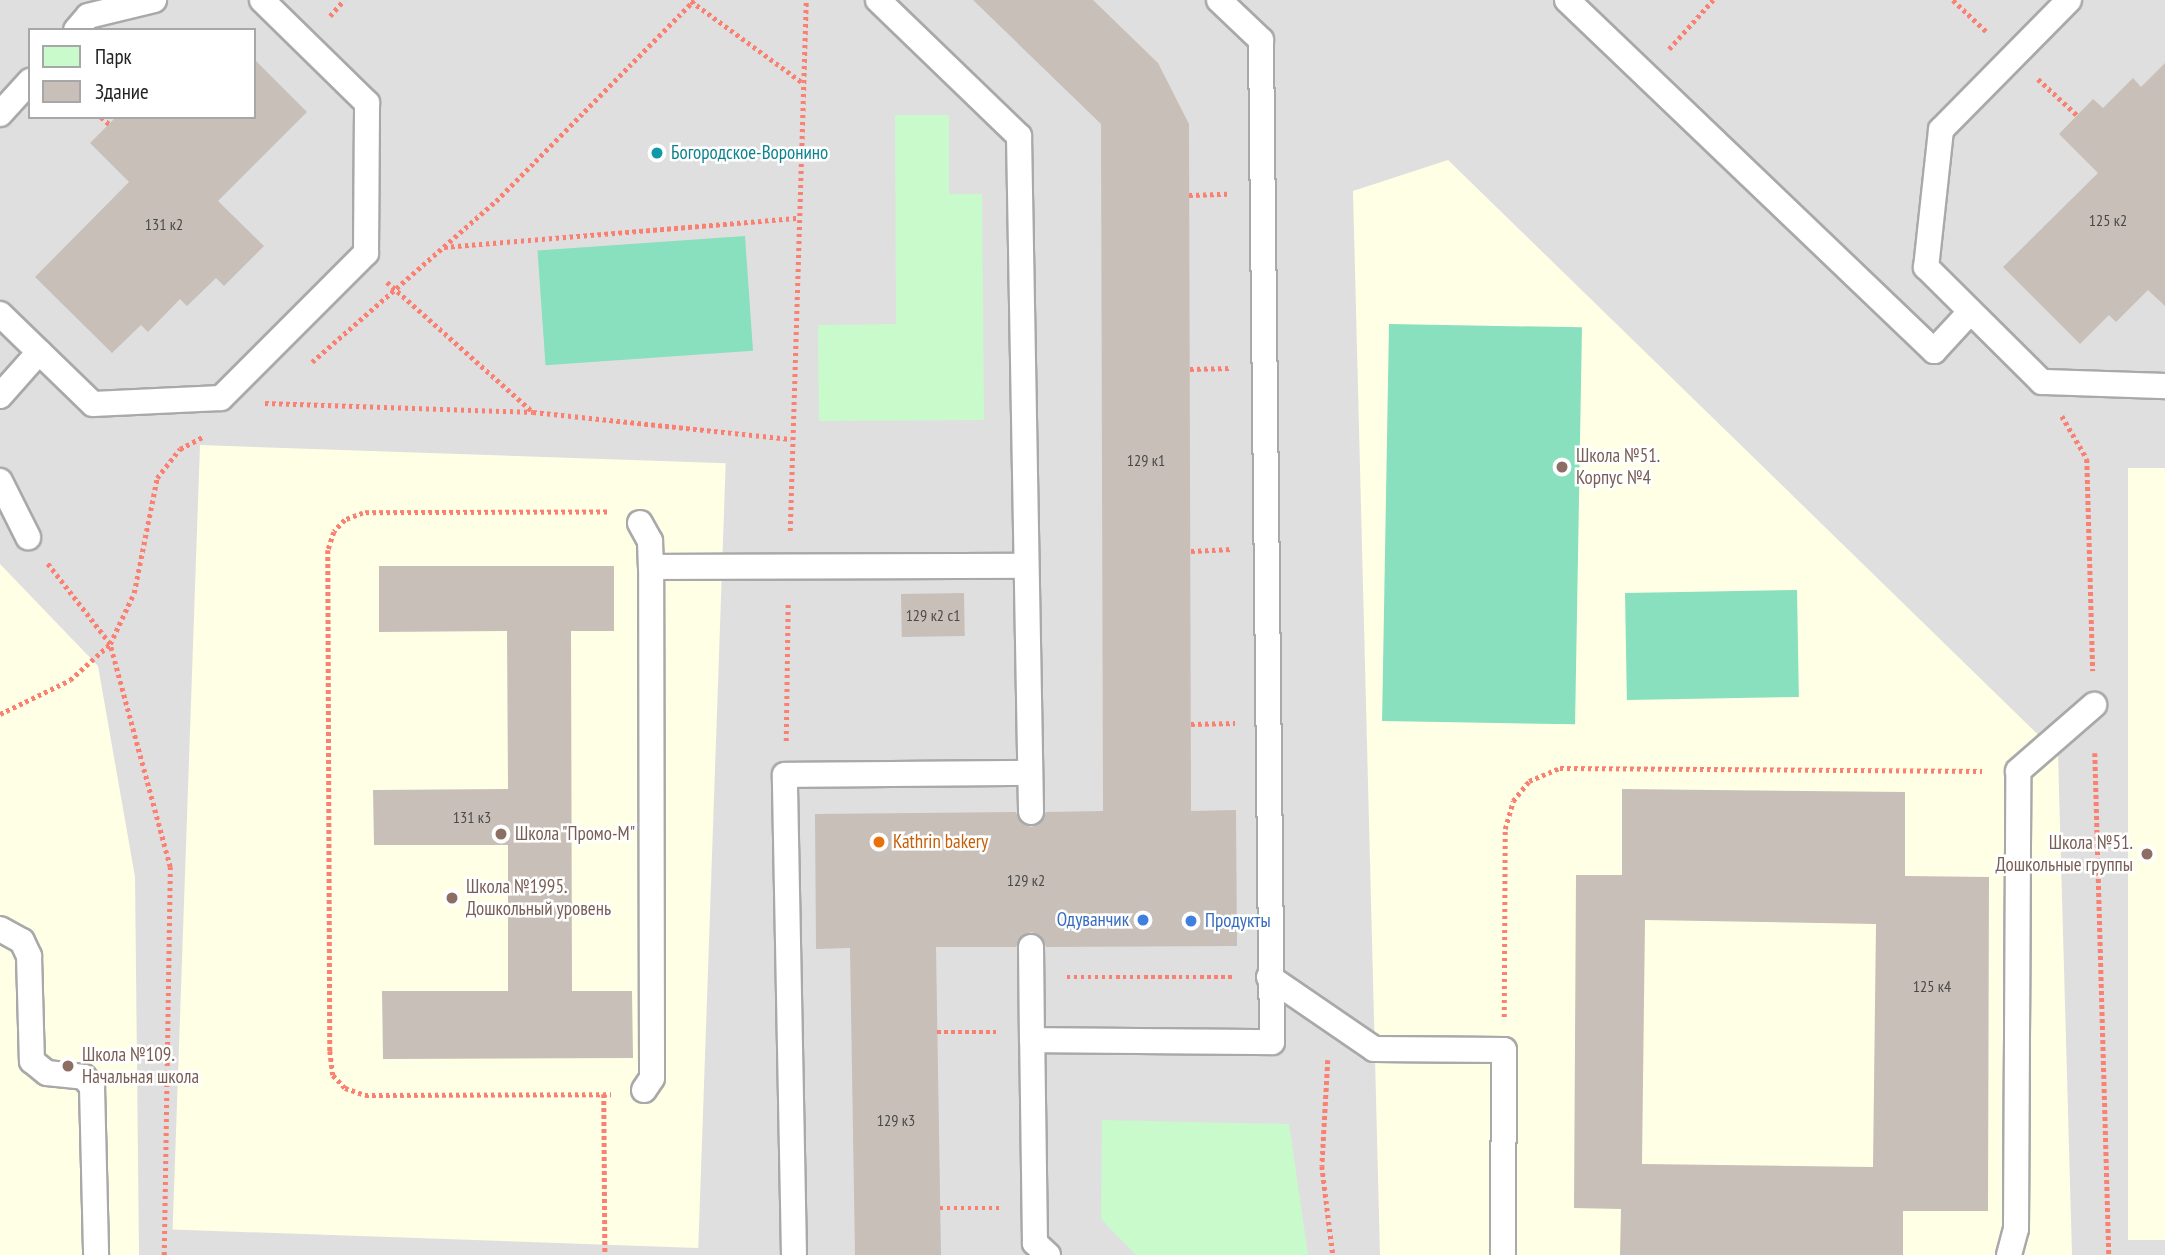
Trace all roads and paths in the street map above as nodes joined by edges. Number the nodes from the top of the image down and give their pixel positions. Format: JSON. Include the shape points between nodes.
{"nodes":[{"id":1,"x":154,"y":0,"type":"edge"},
{"id":2,"x":262,"y":0,"type":"edge"},
{"id":3,"x":806,"y":0,"type":"edge"},
{"id":4,"x":878,"y":0,"type":"edge"},
{"id":5,"x":1219,"y":0,"type":"edge"},
{"id":6,"x":1567,"y":0,"type":"edge"},
{"id":7,"x":1713,"y":0,"type":"edge"},
{"id":8,"x":2069,"y":0,"type":"edge"},
{"id":9,"x":692,"y":1,"type":"edge"},
{"id":10,"x":78,"y":28,"type":"edge"},
{"id":11,"x":1645,"y":75,"type":"junction"},
{"id":12,"x":28,"y":83,"type":"edge"},
{"id":13,"x":803,"y":83,"type":"junction"},
{"id":14,"x":0,"y":114,"type":"edge"},
{"id":15,"x":103,"y":119,"type":"edge"},
{"id":16,"x":109,"y":124,"type":"dead end"},
{"id":17,"x":799,"y":218,"type":"junction"},
{"id":18,"x":443,"y":247,"type":"junction"},
{"id":19,"x":366,"y":253,"type":"junction"},
{"id":20,"x":394,"y":292,"type":"junction"},
{"id":21,"x":1970,"y":312,"type":"junction"},
{"id":22,"x":0,"y":314,"type":"edge"},
{"id":23,"x":39,"y":352,"type":"junction"},
{"id":24,"x":304,"y":369,"type":"dead end"},
{"id":25,"x":2042,"y":382,"type":"junction"},
{"id":26,"x":2165,"y":386,"type":"edge"},
{"id":27,"x":274,"y":394,"type":"dead end"},
{"id":28,"x":0,"y":396,"type":"edge"},
{"id":29,"x":221,"y":398,"type":"junction"},
{"id":30,"x":264,"y":403,"type":"junction"},
{"id":31,"x":252,"y":409,"type":"dead end"},
{"id":32,"x":533,"y":412,"type":"junction"},
{"id":33,"x":216,"y":429,"type":"dead end"},
{"id":34,"x":791,"y":439,"type":"junction"},
{"id":35,"x":0,"y":481,"type":"edge"},
{"id":36,"x":640,"y":523,"type":"joint"},
{"id":37,"x":28,"y":537,"type":"joint"},
{"id":38,"x":1026,"y":566,"type":"junction"},
{"id":39,"x":651,"y":567,"type":"junction"},
{"id":40,"x":789,"y":567,"type":"junction"},
{"id":41,"x":110,"y":644,"type":"junction"},
{"id":42,"x":2094,"y":705,"type":"junction"},
{"id":43,"x":0,"y":715,"type":"edge"},
{"id":44,"x":1268,"y":722,"type":"junction"},
{"id":45,"x":1191,"y":724,"type":"dead end"},
{"id":46,"x":2018,"y":771,"type":"junction"},
{"id":47,"x":1028,"y":773,"type":"junction"},
{"id":48,"x":785,"y":775,"type":"junction"},
{"id":49,"x":1031,"y":812,"type":"dead end"},
{"id":50,"x":0,"y":929,"type":"edge"},
{"id":51,"x":1031,"y":947,"type":"dead end"},
{"id":52,"x":1032,"y":977,"type":"junction"},
{"id":53,"x":1269,"y":977,"type":"junction"},
{"id":54,"x":1330,"y":1020,"type":"junction"},
{"id":55,"x":937,"y":1032,"type":"dead end"},
{"id":56,"x":1032,"y":1036,"type":"junction"},
{"id":57,"x":1504,"y":1049,"type":"junction"},
{"id":58,"x":644,"y":1090,"type":"joint"},
{"id":59,"x":604,"y":1094,"type":"junction"},
{"id":60,"x":940,"y":1208,"type":"dead end"},
{"id":61,"x":1035,"y":1208,"type":"junction"},
{"id":62,"x":2110,"y":1253,"type":"edge"},
{"id":63,"x":96,"y":1255,"type":"edge"},
{"id":64,"x":164,"y":1255,"type":"edge"},
{"id":65,"x":605,"y":1255,"type":"edge"},
{"id":66,"x":794,"y":1255,"type":"edge"},
{"id":67,"x":1048,"y":1255,"type":"edge"},
{"id":68,"x":1333,"y":1255,"type":"edge"},
{"id":69,"x":1503,"y":1255,"type":"edge"},
{"id":70,"x":2009,"y":1255,"type":"edge"}],
"edges":[{"from":1,"to":10,"type":"lane","via":[[89,16]]},
{"from":2,"to":19,"type":"lane","via":[[367,103]]},
{"from":3,"to":13,"type":"path"},
{"from":4,"to":38,"type":"lane","via":[[1019,136]]},
{"from":5,"to":44,"type":"lane","via":[[1261,40]]},
{"from":6,"to":11,"type":"lane"},
{"from":7,"to":11,"type":"path"},
{"from":8,"to":21,"type":"lane","via":[[1941,130],[1926,267]]},
{"from":9,"to":13,"type":"path"},
{"from":9,"to":18,"type":"path","via":[[496,201]]},
{"from":11,"to":21,"type":"lane","via":[[1934,351]]},
{"from":12,"to":14,"type":"lane"},
{"from":13,"to":17,"type":"path"},
{"from":15,"to":16,"type":"path"},
{"from":17,"to":18,"type":"path"},
{"from":17,"to":34,"type":"path"},
{"from":18,"to":20,"type":"path"},
{"from":19,"to":20,"type":"path"},
{"from":19,"to":29,"type":"lane"},
{"from":20,"to":24,"type":"path"},
{"from":20,"to":32,"type":"path"},
{"from":21,"to":25,"type":"lane"},
{"from":22,"to":23,"type":"lane"},
{"from":23,"to":28,"type":"lane"},
{"from":23,"to":29,"type":"lane","via":[[93,404]]},
{"from":25,"to":26,"type":"lane"},
{"from":25,"to":42,"type":"path","via":[[2087,459]]},
{"from":27,"to":30,"type":"path"},
{"from":29,"to":30,"type":"path"},
{"from":30,"to":31,"type":"path"},
{"from":30,"to":32,"type":"path"},
{"from":32,"to":34,"type":"path"},
{"from":33,"to":41,"type":"path","via":[[180,449],[157,478],[134,593]]},
{"from":34,"to":40,"type":"path"},
{"from":35,"to":37,"type":"lane"},
{"from":36,"to":39,"type":"lane","via":[[650,541]]},
{"from":36,"to":59,"type":"path","via":[[614,512],[363,513],[345,520],[334,532],[328,550],[333,1075],[345,1088],[365,1095]]},
{"from":37,"to":41,"type":"path"},
{"from":38,"to":40,"type":"lane"},
{"from":38,"to":47,"type":"lane"},
{"from":39,"to":40,"type":"lane"},
{"from":39,"to":58,"type":"lane","via":[[652,1078]]},
{"from":40,"to":48,"type":"path"},
{"from":41,"to":43,"type":"path","via":[[70,680]]},
{"from":41,"to":64,"type":"path","via":[[170,867]]},
{"from":42,"to":46,"type":"lane"},
{"from":42,"to":62,"type":"path"},
{"from":44,"to":45,"type":"path"},
{"from":44,"to":53,"type":"lane"},
{"from":46,"to":57,"type":"path","via":[[1560,768],[1530,781],[1513,801],[1505,829]]},
{"from":46,"to":70,"type":"lane","via":[[2016,1229]]},
{"from":47,"to":48,"type":"lane"},
{"from":47,"to":49,"type":"lane"},
{"from":48,"to":66,"type":"lane"},
{"from":50,"to":63,"type":"lane","via":[[22,941],[29,956],[32,1060],[47,1073],[84,1077],[92,1087]]},
{"from":51,"to":52,"type":"lane"},
{"from":52,"to":53,"type":"path"},
{"from":52,"to":56,"type":"lane"},
{"from":53,"to":54,"type":"lane"},
{"from":53,"to":56,"type":"lane","via":[[1272,1042]]},
{"from":54,"to":57,"type":"lane","via":[[1374,1049]]},
{"from":54,"to":68,"type":"path","via":[[1322,1166]]},
{"from":55,"to":56,"type":"path"},
{"from":56,"to":61,"type":"lane"},
{"from":57,"to":69,"type":"lane"},
{"from":58,"to":59,"type":"path"},
{"from":59,"to":65,"type":"path"},
{"from":60,"to":61,"type":"path"},
{"from":61,"to":67,"type":"lane","via":[[1035,1243]]}]}
